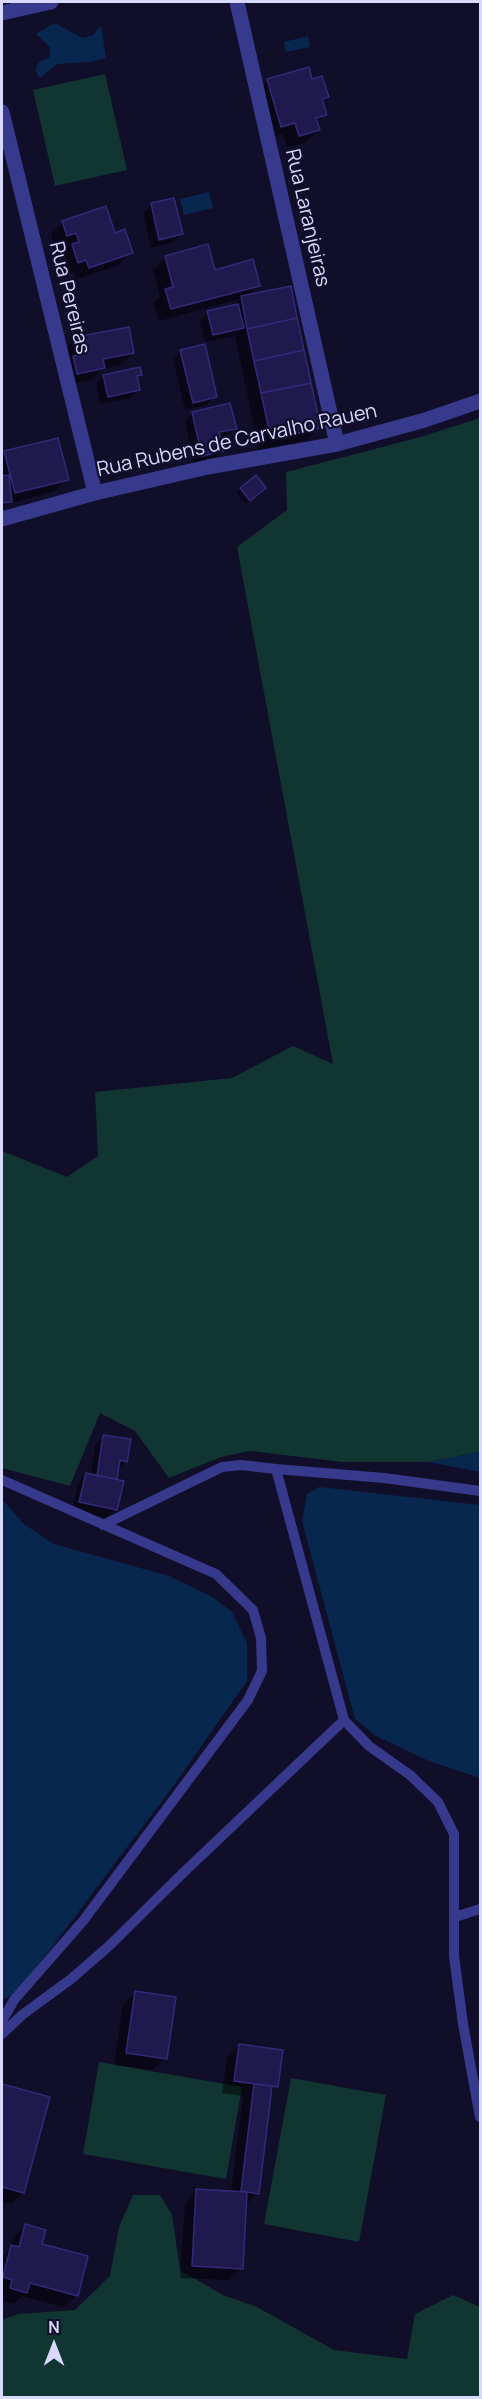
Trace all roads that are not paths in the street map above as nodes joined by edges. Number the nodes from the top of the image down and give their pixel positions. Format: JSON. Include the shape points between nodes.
{"nodes":[{"id":1,"x":51,"y":2,"type":"edge"},
{"id":2,"x":237,"y":2,"type":"edge"},
{"id":3,"x":2,"y":13,"type":"edge"},
{"id":4,"x":2,"y":112,"type":"edge"},
{"id":5,"x":480,"y":402,"type":"edge"},
{"id":6,"x":337,"y":444,"type":"junction"},
{"id":7,"x":95,"y":493,"type":"junction"},
{"id":8,"x":2,"y":519,"type":"edge"},
{"id":9,"x":276,"y":1469,"type":"junction"},
{"id":10,"x":2,"y":1480,"type":"edge"},
{"id":11,"x":480,"y":1491,"type":"edge"},
{"id":12,"x":103,"y":1525,"type":"junction"},
{"id":13,"x":344,"y":1720,"type":"junction"},
{"id":14,"x":480,"y":1910,"type":"edge"},
{"id":15,"x":455,"y":1917,"type":"junction"},
{"id":16,"x":2,"y":2021,"type":"edge"},
{"id":17,"x":2,"y":2034,"type":"edge"},
{"id":18,"x":480,"y":2117,"type":"edge"}],
"edges":[{"from":1,"to":3,"type":"street"},
{"from":2,"to":6,"type":"street","name":"Rua Laranjeiras"},
{"from":4,"to":7,"type":"street","name":"Rua Pereiras"},
{"from":5,"to":6,"type":"street","name":"Rua Rubens de Carvalho Rauen"},
{"from":6,"to":7,"type":"street","name":"Rua Rubens de Carvalho Rauen","via":[[208,467]]},
{"from":7,"to":8,"type":"street","name":"Rua Rubens de Carvalho Rauen"},
{"from":9,"to":11,"type":"lane"},
{"from":9,"to":12,"type":"lane","via":[[222,1467]]},
{"from":9,"to":13,"type":"lane"},
{"from":10,"to":12,"type":"lane"},
{"from":12,"to":16,"type":"lane","via":[[216,1574],[253,1610],[261,1638],[262,1671],[248,1700],[83,1921],[14,2000]]},
{"from":13,"to":15,"type":"lane","via":[[369,1746],[410,1775],[438,1802],[454,1834]]},
{"from":13,"to":17,"type":"lane","via":[[109,1946]]},
{"from":14,"to":15,"type":"lane"},
{"from":15,"to":18,"type":"lane","via":[[454,1956]]}]}
